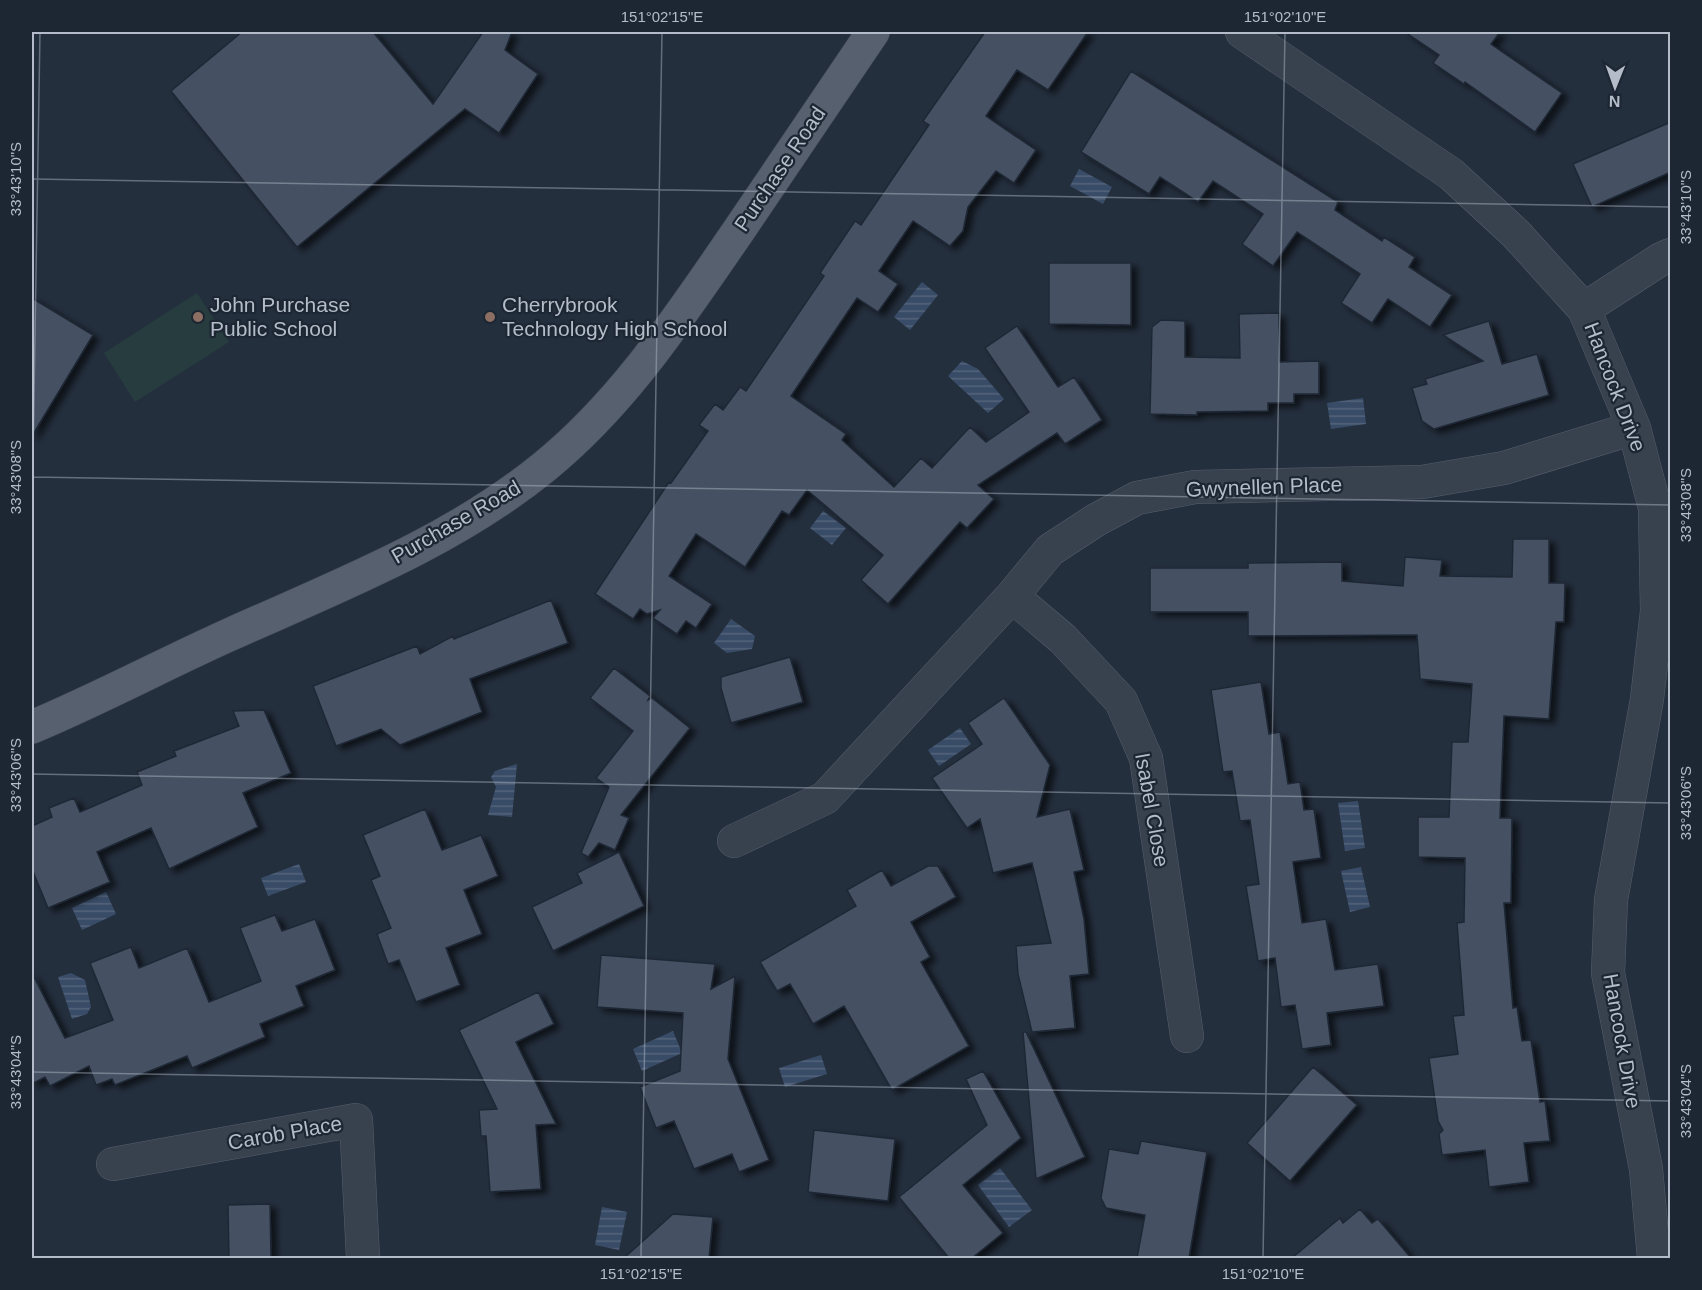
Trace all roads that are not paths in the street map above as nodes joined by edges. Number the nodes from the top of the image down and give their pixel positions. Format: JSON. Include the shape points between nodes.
{"nodes":[{"id":1,"x":873,"y":32,"type":"edge"},
{"id":2,"x":1242,"y":32,"type":"edge"},
{"id":3,"x":1671,"y":255,"type":"edge"},
{"id":4,"x":1584,"y":309,"type":"junction"},
{"id":5,"x":1634,"y":428,"type":"junction"},
{"id":6,"x":1012,"y":596,"type":"junction"},
{"id":7,"x":32,"y":727,"type":"edge"},
{"id":8,"x":734,"y":841,"type":"dead end"},
{"id":9,"x":1187,"y":1036,"type":"dead end"},
{"id":10,"x":113,"y":1164,"type":"dead end"},
{"id":11,"x":363,"y":1258,"type":"edge"},
{"id":12,"x":1654,"y":1258,"type":"edge"}],
"edges":[{"from":1,"to":7,"type":"main road","name":"Purchase Road","via":[[668,334],[622,393],[544,468],[494,504],[427,543]]},
{"from":2,"to":4,"type":"street","name":"Hancock Drive","via":[[1451,174],[1516,234]]},
{"from":3,"to":4,"type":"street"},
{"from":4,"to":5,"type":"street","name":"Hancock Drive"},
{"from":5,"to":6,"type":"street","name":"Gwynellen Place","via":[[1504,468],[1422,482],[1194,487],[1137,498],[1050,549]]},
{"from":5,"to":12,"type":"street","name":"Hancock Drive","via":[[1655,507],[1657,610],[1647,699],[1611,900],[1608,973],[1646,1169]]},
{"from":6,"to":8,"type":"street","name":"Gwynellen Place","via":[[825,798]]},
{"from":6,"to":9,"type":"street","name":"Isabel Close","via":[[1063,639],[1121,701],[1146,758]]},
{"from":10,"to":11,"type":"street","name":"Carob Place","via":[[356,1120]]}]}
